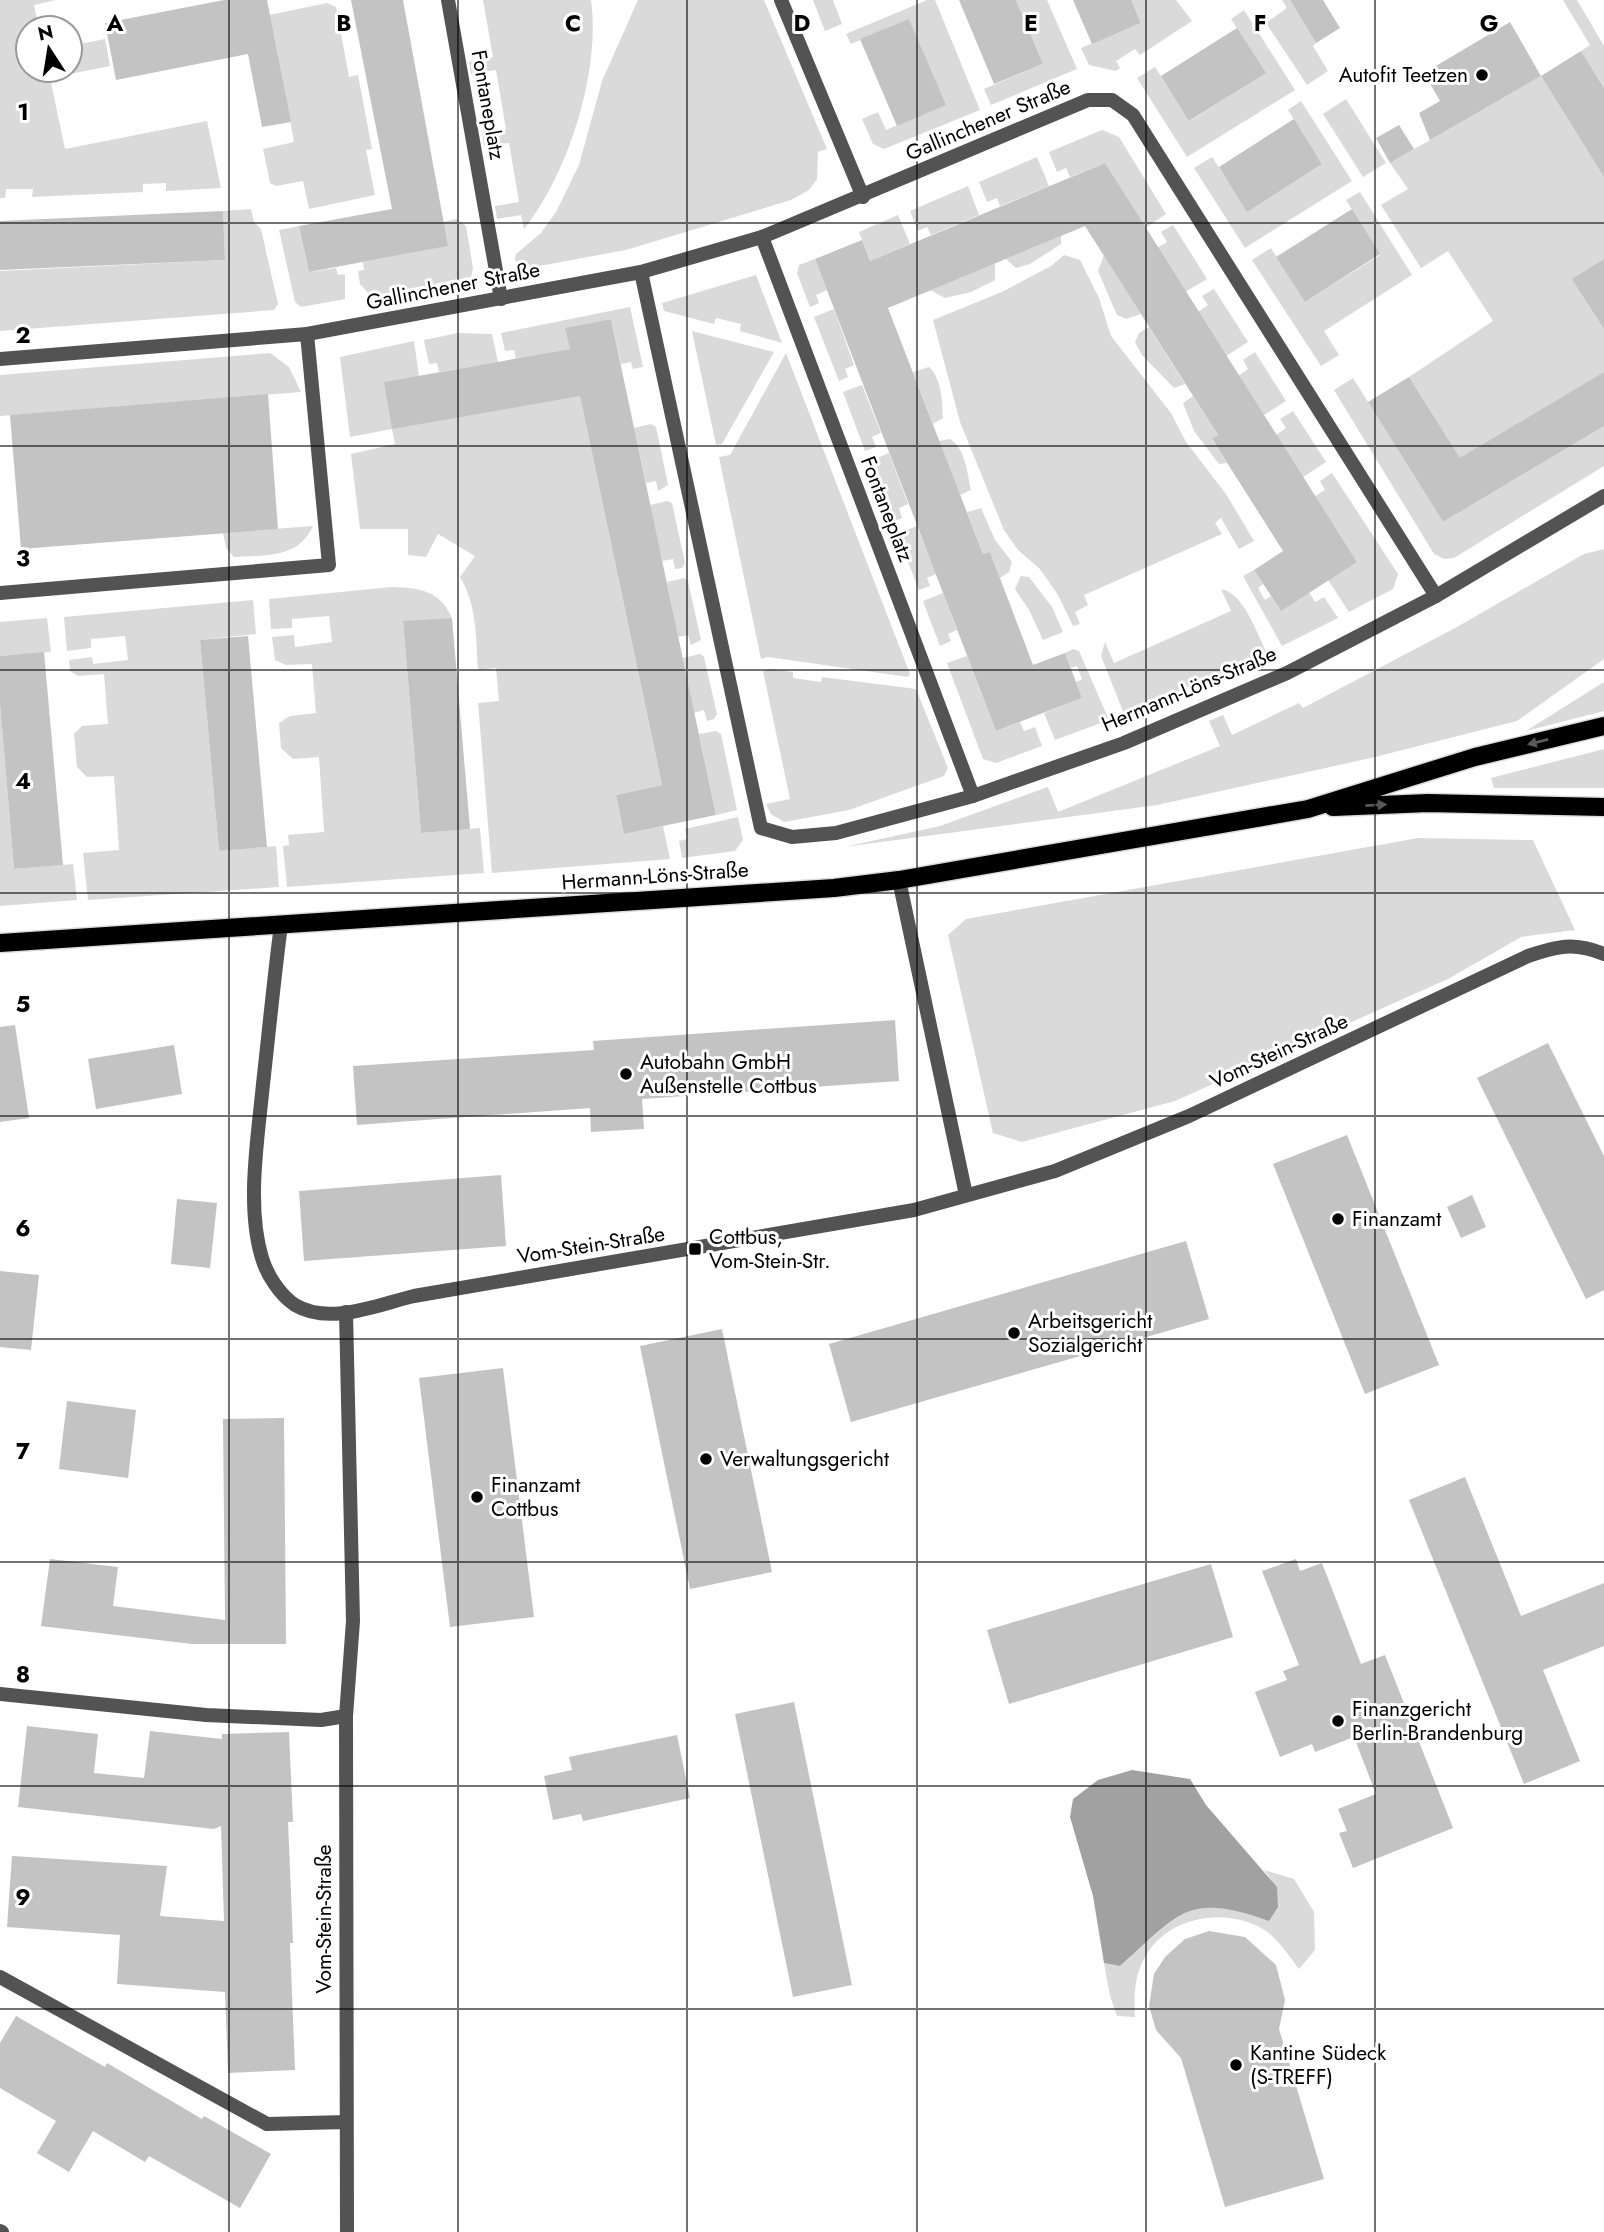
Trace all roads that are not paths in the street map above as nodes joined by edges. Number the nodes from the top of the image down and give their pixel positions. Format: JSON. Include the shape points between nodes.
{"nodes":[{"id":1,"x":448,"y":0,"type":"edge"},
{"id":2,"x":780,"y":0,"type":"edge"},
{"id":3,"x":863,"y":197,"type":"junction"},
{"id":4,"x":762,"y":237,"type":"junction"},
{"id":5,"x":641,"y":272,"type":"junction"},
{"id":6,"x":501,"y":299,"type":"junction"},
{"id":7,"x":307,"y":334,"type":"junction"},
{"id":8,"x":0,"y":359,"type":"edge"},
{"id":9,"x":1604,"y":496,"type":"edge"},
{"id":10,"x":0,"y":593,"type":"edge"},
{"id":11,"x":1436,"y":596,"type":"junction"},
{"id":12,"x":1604,"y":726,"type":"edge"},
{"id":13,"x":973,"y":796,"type":"junction"},
{"id":14,"x":1604,"y":807,"type":"edge"},
{"id":15,"x":1308,"y":808,"type":"junction"},
{"id":16,"x":899,"y":880,"type":"junction"},
{"id":17,"x":281,"y":925,"type":"junction"},
{"id":18,"x":0,"y":943,"type":"edge"},
{"id":19,"x":1604,"y":954,"type":"edge"},
{"id":20,"x":967,"y":1195,"type":"junction"},
{"id":21,"x":346,"y":1312,"type":"junction"},
{"id":22,"x":0,"y":1694,"type":"edge"},
{"id":23,"x":346,"y":1716,"type":"junction"},
{"id":24,"x":0,"y":1977,"type":"edge"},
{"id":25,"x":346,"y":2122,"type":"junction"},
{"id":26,"x":347,"y":2232,"type":"edge"}],
"edges":[{"from":1,"to":6,"type":"street","name":"Fontaneplatz"},
{"from":2,"to":3,"type":"street"},
{"from":3,"to":4,"type":"street","name":"Gallinchener Straße"},
{"from":3,"to":11,"type":"street","name":"Gallinchener Straße","via":[[1088,100],[1112,100],[1133,115]]},
{"from":4,"to":5,"type":"street","name":"Gallinchener Straße"},
{"from":4,"to":13,"type":"street","name":"Fontaneplatz"},
{"from":5,"to":6,"type":"street","name":"Gallinchener Straße"},
{"from":5,"to":13,"type":"street","name":"Hermann-Löns-Straße","via":[[761,828],[792,837],[836,833]]},
{"from":6,"to":7,"type":"street","name":"Gallinchener Straße"},
{"from":7,"to":8,"type":"street","name":"Gallinchener Straße"},
{"from":7,"to":10,"type":"street","via":[[329,565]]},
{"from":9,"to":11,"type":"street","name":"Hermann-Löns-Straße"},
{"from":11,"to":13,"type":"street","name":"Hermann-Löns-Straße","via":[[1287,673],[1125,743]]},
{"from":12,"to":15,"type":"main road","name":"Hermann-Löns-Straße","one_way":true,"via":[[1461,761]]},
{"from":15,"to":14,"type":"main road","name":"Hermann-Löns-Straße","one_way":true,"via":[[1427,803]]},
{"from":15,"to":16,"type":"main road","name":"Hermann-Löns-Straße"},
{"from":16,"to":17,"type":"main road","name":"Hermann-Löns-Straße"},
{"from":16,"to":20,"type":"street"},
{"from":17,"to":18,"type":"main road","name":"Hermann-Löns-Straße"},
{"from":17,"to":21,"type":"street","name":"Vom-Stein-Straße","via":[[255,1163],[257,1236],[274,1284],[295,1305],[320,1313]]},
{"from":19,"to":20,"type":"street","name":"Vom-Stein-Straße","via":[[1582,945],[1554,947],[1528,956],[1189,1116],[1055,1171]]},
{"from":20,"to":21,"type":"street","name":"Vom-Stein-Straße","via":[[914,1210],[414,1296]]},
{"from":21,"to":23,"type":"street","name":"Vom-Stein-Straße","via":[[353,1621]]},
{"from":22,"to":23,"type":"street","via":[[206,1715],[321,1720]]},
{"from":23,"to":25,"type":"street","name":"Vom-Stein-Straße"},
{"from":24,"to":25,"type":"street","via":[[268,2124]]},
{"from":25,"to":26,"type":"street","name":"Vom-Stein-Straße"}]}
